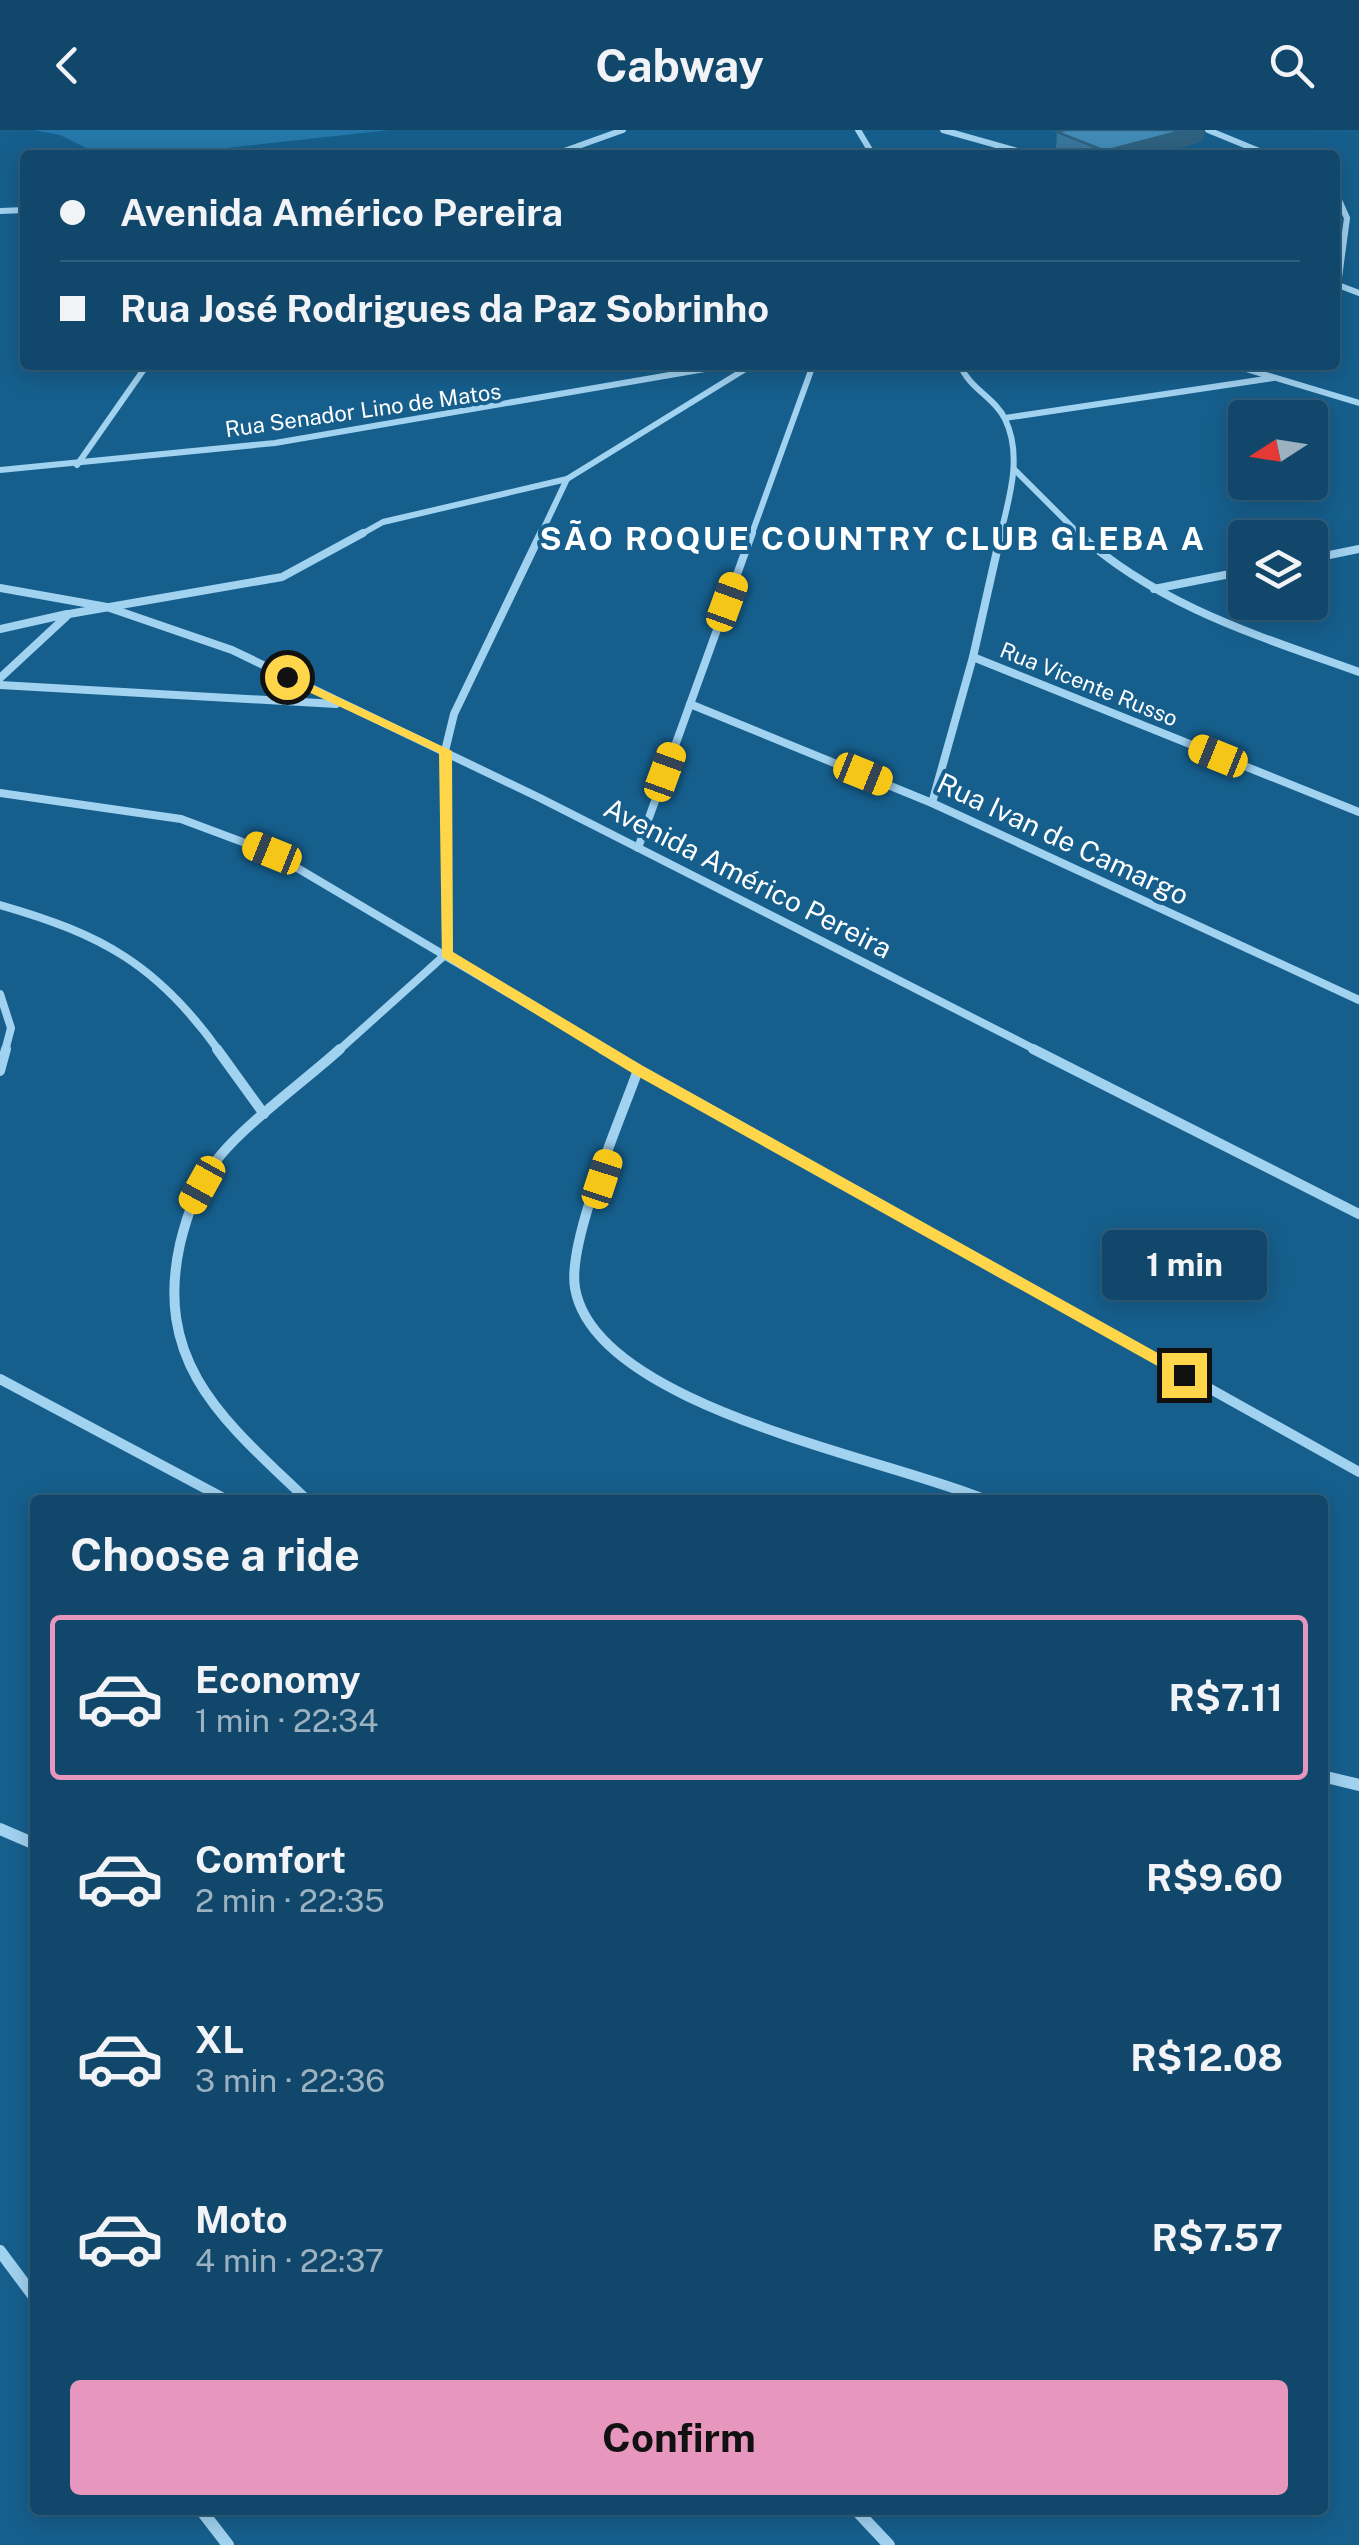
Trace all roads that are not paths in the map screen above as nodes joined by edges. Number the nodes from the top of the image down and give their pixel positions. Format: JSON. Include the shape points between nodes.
{"nodes":[{"id":1,"x":623,"y":130,"type":"edge"},
{"id":2,"x":943,"y":130,"type":"edge"},
{"id":3,"x":1208,"y":130,"type":"edge"},
{"id":4,"x":567,"y":150,"type":"edge"},
{"id":5,"x":1014,"y":150,"type":"edge"},
{"id":6,"x":1257,"y":150,"type":"edge"},
{"id":7,"x":1340,"y":202,"type":"edge"},
{"id":8,"x":1340,"y":261,"type":"edge"},
{"id":9,"x":144,"y":370,"type":"edge"},
{"id":10,"x":701,"y":370,"type":"edge"},
{"id":11,"x":744,"y":370,"type":"edge"},
{"id":12,"x":811,"y":370,"type":"edge"},
{"id":13,"x":962,"y":370,"type":"edge"},
{"id":14,"x":1248,"y":370,"type":"edge"},
{"id":15,"x":1273,"y":378,"type":"junction"},
{"id":16,"x":1359,"y":403,"type":"edge"},
{"id":17,"x":1005,"y":418,"type":"junction"},
{"id":18,"x":77,"y":465,"type":"junction"},
{"id":19,"x":0,"y":470,"type":"edge"},
{"id":20,"x":1015,"y":470,"type":"junction"},
{"id":21,"x":568,"y":479,"type":"junction"},
{"id":22,"x":1359,"y":549,"type":"edge"},
{"id":23,"x":1328,"y":555,"type":"edge"},
{"id":24,"x":1228,"y":575,"type":"edge"},
{"id":25,"x":0,"y":588,"type":"edge"},
{"id":26,"x":1153,"y":589,"type":"junction"},
{"id":27,"x":108,"y":606,"type":"junction"},
{"id":28,"x":69,"y":614,"type":"junction"},
{"id":29,"x":0,"y":629,"type":"edge"},
{"id":30,"x":972,"y":656,"type":"junction"},
{"id":31,"x":1359,"y":672,"type":"edge"},
{"id":32,"x":0,"y":681,"type":"edge"},
{"id":33,"x":342,"y":704,"type":"junction"},
{"id":34,"x":690,"y":704,"type":"junction"},
{"id":35,"x":445,"y":751,"type":"junction"},
{"id":36,"x":0,"y":793,"type":"edge"},
{"id":37,"x":932,"y":803,"type":"junction"},
{"id":38,"x":1359,"y":812,"type":"edge"},
{"id":39,"x":638,"y":848,"type":"junction"},
{"id":40,"x":0,"y":905,"type":"edge"},
{"id":41,"x":446,"y":954,"type":"junction"},
{"id":42,"x":0,"y":994,"type":"edge"},
{"id":43,"x":1359,"y":1000,"type":"edge"},
{"id":44,"x":638,"y":1070,"type":"junction"},
{"id":45,"x":0,"y":1071,"type":"edge"},
{"id":46,"x":264,"y":1114,"type":"junction"},
{"id":47,"x":1359,"y":1214,"type":"edge"},
{"id":48,"x":0,"y":1379,"type":"edge"},
{"id":49,"x":1359,"y":1472,"type":"edge"},
{"id":50,"x":218,"y":1495,"type":"edge"},
{"id":51,"x":302,"y":1495,"type":"edge"},
{"id":52,"x":974,"y":1495,"type":"edge"},
{"id":53,"x":1328,"y":1777,"type":"edge"},
{"id":54,"x":1359,"y":1785,"type":"edge"},
{"id":55,"x":0,"y":1829,"type":"edge"},
{"id":56,"x":30,"y":1842,"type":"edge"},
{"id":57,"x":0,"y":2251,"type":"edge"},
{"id":58,"x":30,"y":2291,"type":"edge"},
{"id":59,"x":204,"y":2515,"type":"edge"},
{"id":60,"x":861,"y":2515,"type":"edge"},
{"id":61,"x":228,"y":2545,"type":"edge"},
{"id":62,"x":890,"y":2545,"type":"edge"}],
"edges":[{"from":1,"to":4,"type":"street"},
{"from":2,"to":5,"type":"street"},
{"from":3,"to":6,"type":"street"},
{"from":7,"to":8,"type":"street","via":[[1347,218]]},
{"from":9,"to":18,"type":"street"},
{"from":10,"to":18,"type":"street","name":"Rua Senador Lino de Matos","via":[[395,427]]},
{"from":11,"to":21,"type":"street"},
{"from":12,"to":34,"type":"street"},
{"from":13,"to":17,"type":"street"},
{"from":14,"to":15,"type":"street"},
{"from":15,"to":16,"type":"street"},
{"from":15,"to":17,"type":"street"},
{"from":17,"to":20,"type":"street"},
{"from":18,"to":19,"type":"street","name":"Rua Senador Lino de Matos"},
{"from":20,"to":26,"type":"street","via":[[1098,551]]},
{"from":20,"to":30,"type":"street"},
{"from":21,"to":27,"type":"street","via":[[383,522],[282,576]]},
{"from":21,"to":35,"type":"street","via":[[454,714]]},
{"from":22,"to":23,"type":"street"},
{"from":24,"to":26,"type":"street"},
{"from":25,"to":27,"type":"street"},
{"from":26,"to":31,"type":"street"},
{"from":27,"to":28,"type":"street"},
{"from":27,"to":33,"type":"street","name":"Avenida Américo Pereira","via":[[232,650]]},
{"from":28,"to":29,"type":"street"},
{"from":28,"to":32,"type":"street"},
{"from":30,"to":37,"type":"street"},
{"from":30,"to":38,"type":"street","name":"Rua Vicente Russo"},
{"from":32,"to":33,"type":"street"},
{"from":33,"to":35,"type":"street","name":"Avenida Américo Pereira"},
{"from":34,"to":37,"type":"street","name":"Rua Ivan de Camargo"},
{"from":34,"to":39,"type":"street"},
{"from":35,"to":39,"type":"street","name":"Avenida Américo Pereira"},
{"from":35,"to":41,"type":"street"},
{"from":36,"to":41,"type":"street","via":[[135,810],[218,830],[322,879]]},
{"from":37,"to":43,"type":"street","name":"Rua Ivan de Camargo"},
{"from":39,"to":47,"type":"street","name":"Avenida Américo Pereira"},
{"from":40,"to":46,"type":"street","via":[[64,925],[138,962],[169,991]]},
{"from":41,"to":44,"type":"street"},
{"from":41,"to":46,"type":"street"},
{"from":42,"to":45,"type":"street","via":[[11,1028]]},
{"from":44,"to":49,"type":"street"},
{"from":44,"to":52,"type":"street","via":[[579,1252],[574,1287],[584,1318],[613,1355],[656,1385],[708,1408],[914,1470]]},
{"from":46,"to":51,"type":"street","via":[[216,1160],[188,1210],[175,1268],[174,1318],[184,1359],[202,1390]]},
{"from":48,"to":50,"type":"street"},
{"from":53,"to":54,"type":"street"},
{"from":55,"to":56,"type":"street"},
{"from":57,"to":58,"type":"street"},
{"from":59,"to":61,"type":"street"},
{"from":60,"to":62,"type":"street"}]}
